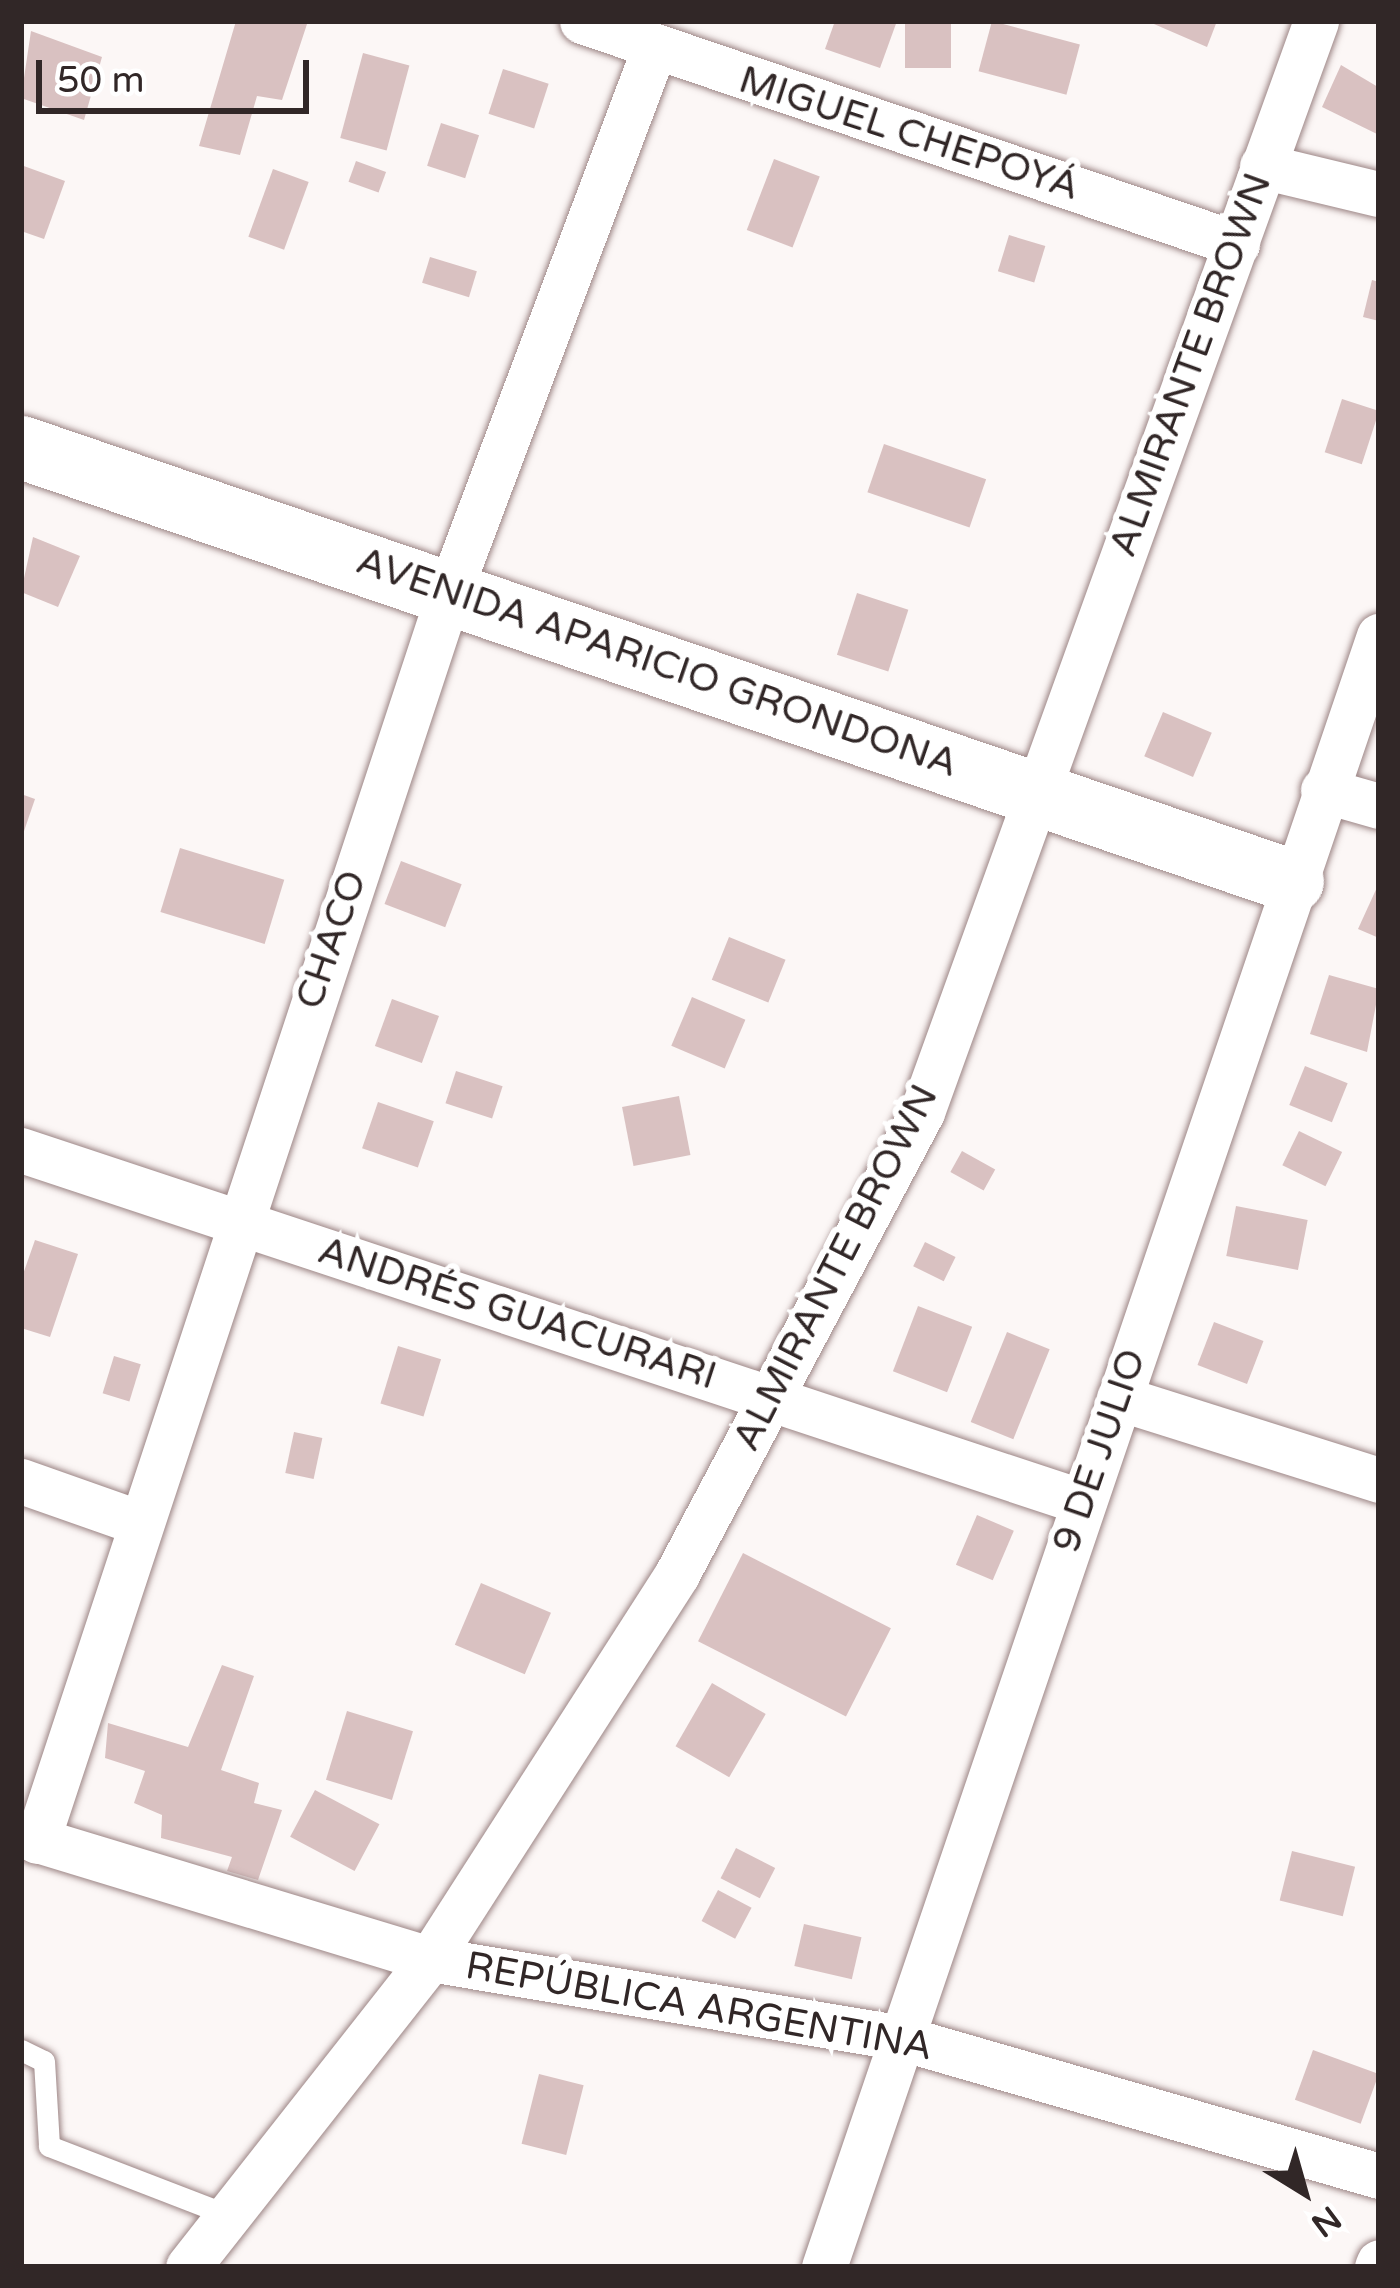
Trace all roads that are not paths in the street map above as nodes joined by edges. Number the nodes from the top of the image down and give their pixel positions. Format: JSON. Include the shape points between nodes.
{"nodes":[{"id":1,"x":1316,"y":21,"type":"edge"},
{"id":2,"x":589,"y":22,"type":"edge"},
{"id":3,"x":654,"y":49,"type":"junction"},
{"id":4,"x":1262,"y":166,"type":"junction"},
{"id":5,"x":1379,"y":194,"type":"edge"},
{"id":6,"x":1237,"y":244,"type":"junction"},
{"id":7,"x":21,"y":448,"type":"edge"},
{"id":8,"x":450,"y":590,"type":"junction"},
{"id":9,"x":1379,"y":636,"type":"edge"},
{"id":10,"x":1323,"y":790,"type":"junction"},
{"id":11,"x":1037,"y":794,"type":"junction"},
{"id":12,"x":1379,"y":806,"type":"edge"},
{"id":13,"x":1292,"y":881,"type":"junction"},
{"id":14,"x":21,"y":1150,"type":"edge"},
{"id":15,"x":237,"y":1223,"type":"junction"},
{"id":16,"x":1119,"y":1397,"type":"junction"},
{"id":17,"x":772,"y":1398,"type":"junction"},
{"id":18,"x":1379,"y":1480,"type":"edge"},
{"id":19,"x":21,"y":1481,"type":"edge"},
{"id":20,"x":1082,"y":1502,"type":"junction"},
{"id":21,"x":140,"y":1523,"type":"junction"},
{"id":22,"x":29,"y":1838,"type":"edge"},
{"id":23,"x":430,"y":1959,"type":"junction"},
{"id":24,"x":898,"y":2037,"type":"junction"},
{"id":25,"x":21,"y":2050,"type":"edge"},
{"id":26,"x":1379,"y":2176,"type":"edge"},
{"id":27,"x":230,"y":2216,"type":"junction"},
{"id":28,"x":188,"y":2267,"type":"edge"},
{"id":29,"x":824,"y":2267,"type":"edge"}],
"edges":[{"from":1,"to":4,"type":"street","name":"ALMIRANTE BROWN"},
{"from":2,"to":3,"type":"street","name":"MIGUEL CHEPOYÁ"},
{"from":3,"to":6,"type":"street","name":"MIGUEL CHEPOYÁ"},
{"from":3,"to":8,"type":"street","name":"CHACO"},
{"from":4,"to":5,"type":"street"},
{"from":4,"to":6,"type":"street","name":"ALMIRANTE BROWN"},
{"from":6,"to":11,"type":"street","name":"ALMIRANTE BROWN"},
{"from":7,"to":8,"type":"main road","name":"AVENIDA APARICIO GRONDONA"},
{"from":8,"to":11,"type":"main road","name":"AVENIDA APARICIO GRONDONA"},
{"from":8,"to":15,"type":"street","name":"CHACO"},
{"from":9,"to":10,"type":"street","name":"9 DE JULIO"},
{"from":10,"to":12,"type":"street"},
{"from":10,"to":13,"type":"street","name":"9 DE JULIO"},
{"from":11,"to":13,"type":"main road","name":"AVENIDA APARICIO GRONDONA"},
{"from":11,"to":17,"type":"street","name":"ALMIRANTE BROWN","via":[[922,1112]]},
{"from":13,"to":16,"type":"street","name":"9 DE JULIO"},
{"from":14,"to":15,"type":"street","name":"ANDRÉS GUACURARI"},
{"from":15,"to":17,"type":"street","name":"ANDRÉS GUACURARI"},
{"from":15,"to":21,"type":"street","name":"CHACO"},
{"from":16,"to":18,"type":"street"},
{"from":16,"to":20,"type":"street","name":"9 DE JULIO"},
{"from":17,"to":20,"type":"street","name":"ANDRÉS GUACURARI"},
{"from":17,"to":23,"type":"street","name":"ALMIRANTE BROWN","via":[[677,1574]]},
{"from":19,"to":21,"type":"street"},
{"from":20,"to":24,"type":"street","name":"9 DE JULIO"},
{"from":21,"to":22,"type":"street","name":"CHACO"},
{"from":22,"to":23,"type":"street","name":"REPÚBLICA ARGENTINA"},
{"from":23,"to":24,"type":"street","name":"REPÚBLICA ARGENTINA"},
{"from":23,"to":27,"type":"street","name":"ALMIRANTE BROWN"},
{"from":24,"to":26,"type":"street","name":"REPÚBLICA ARGENTINA"},
{"from":24,"to":29,"type":"street","name":"9 DE JULIO"},
{"from":25,"to":27,"type":"lane","via":[[44,2061],[49,2146]]},
{"from":27,"to":28,"type":"street","name":"ALMIRANTE BROWN"}]}
